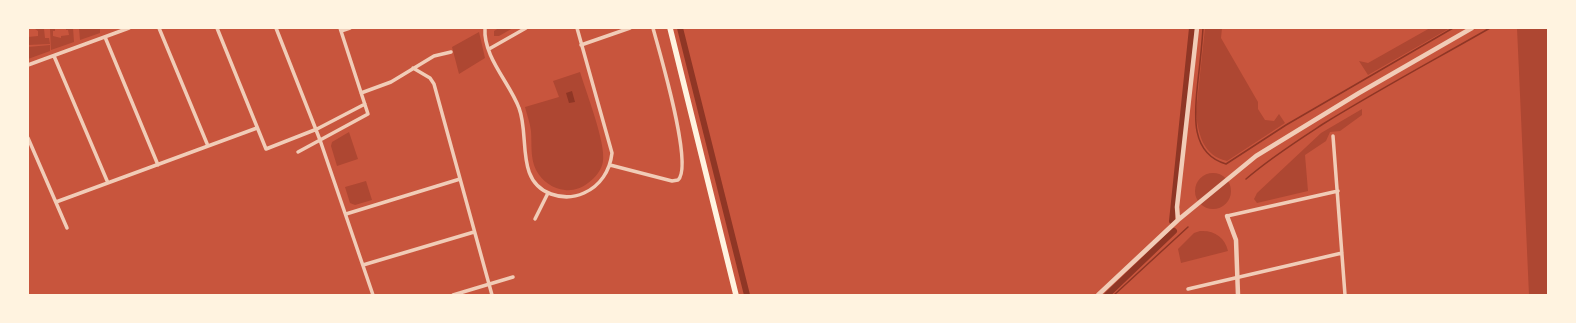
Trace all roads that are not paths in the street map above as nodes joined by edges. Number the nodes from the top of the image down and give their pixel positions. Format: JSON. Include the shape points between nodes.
{"nodes":[{"id":1,"x":129,"y":28,"type":"edge"},
{"id":2,"x":159,"y":28,"type":"edge"},
{"id":3,"x":217,"y":28,"type":"edge"},
{"id":4,"x":276,"y":28,"type":"edge"},
{"id":5,"x":350,"y":28,"type":"edge"},
{"id":6,"x":490,"y":28,"type":"edge"},
{"id":7,"x":526,"y":28,"type":"edge"},
{"id":8,"x":577,"y":28,"type":"edge"},
{"id":9,"x":630,"y":28,"type":"edge"},
{"id":10,"x":653,"y":28,"type":"edge"},
{"id":11,"x":670,"y":28,"type":"edge"},
{"id":12,"x":1197,"y":28,"type":"edge"},
{"id":13,"x":1472,"y":28,"type":"edge"},
{"id":14,"x":340,"y":30,"type":"edge"},
{"id":15,"x":484,"y":30,"type":"edge"},
{"id":16,"x":105,"y":37,"type":"junction"},
{"id":17,"x":581,"y":45,"type":"junction"},
{"id":18,"x":489,"y":49,"type":"junction"},
{"id":19,"x":451,"y":52,"type":"dead end"},
{"id":20,"x":54,"y":56,"type":"junction"},
{"id":21,"x":28,"y":65,"type":"edge"},
{"id":22,"x":413,"y":68,"type":"junction"},
{"id":23,"x":361,"y":93,"type":"junction"},
{"id":24,"x":365,"y":104,"type":"junction"},
{"id":25,"x":257,"y":128,"type":"junction"},
{"id":26,"x":316,"y":130,"type":"junction"},
{"id":27,"x":1333,"y":136,"type":"dead end"},
{"id":28,"x":28,"y":138,"type":"edge"},
{"id":29,"x":320,"y":140,"type":"junction"},
{"id":30,"x":208,"y":146,"type":"junction"},
{"id":31,"x":298,"y":152,"type":"dead end"},
{"id":32,"x":158,"y":165,"type":"junction"},
{"id":33,"x":610,"y":165,"type":"junction"},
{"id":34,"x":460,"y":180,"type":"junction"},
{"id":35,"x":108,"y":183,"type":"junction"},
{"id":36,"x":1338,"y":191,"type":"junction"},
{"id":37,"x":548,"y":193,"type":"junction"},
{"id":38,"x":56,"y":202,"type":"junction"},
{"id":39,"x":346,"y":214,"type":"junction"},
{"id":40,"x":1227,"y":216,"type":"joint"},
{"id":41,"x":535,"y":219,"type":"dead end"},
{"id":42,"x":1178,"y":220,"type":"junction"},
{"id":43,"x":67,"y":228,"type":"dead end"},
{"id":44,"x":474,"y":232,"type":"junction"},
{"id":45,"x":1342,"y":253,"type":"junction"},
{"id":46,"x":363,"y":265,"type":"junction"},
{"id":47,"x":513,"y":277,"type":"dead end"},
{"id":48,"x":1238,"y":277,"type":"junction"},
{"id":49,"x":489,"y":284,"type":"junction"},
{"id":50,"x":1188,"y":289,"type":"dead end"},
{"id":51,"x":373,"y":295,"type":"edge"},
{"id":52,"x":453,"y":295,"type":"edge"},
{"id":53,"x":492,"y":295,"type":"edge"},
{"id":54,"x":736,"y":295,"type":"edge"},
{"id":55,"x":1098,"y":295,"type":"edge"},
{"id":56,"x":1238,"y":295,"type":"edge"},
{"id":57,"x":1346,"y":295,"type":"edge"}],
"edges":[{"from":1,"to":16,"type":"street"},
{"from":2,"to":30,"type":"street"},
{"from":3,"to":25,"type":"street"},
{"from":4,"to":26,"type":"street"},
{"from":5,"to":14,"type":"street"},
{"from":6,"to":15,"type":"street"},
{"from":7,"to":18,"type":"street"},
{"from":8,"to":17,"type":"street"},
{"from":9,"to":17,"type":"street"},
{"from":10,"to":33,"type":"street","via":[[680,136],[683,173],[678,180],[672,182]]},
{"from":11,"to":54,"type":"main road"},
{"from":12,"to":42,"type":"street","via":[[1177,207]]},
{"from":13,"to":42,"type":"street","via":[[1277,142]]},
{"from":14,"to":23,"type":"street"},
{"from":15,"to":18,"type":"street"},
{"from":16,"to":20,"type":"street"},
{"from":16,"to":32,"type":"street"},
{"from":17,"to":33,"type":"street","via":[[611,144]]},
{"from":18,"to":37,"type":"street","via":[[522,117],[528,170],[535,182]]},
{"from":19,"to":22,"type":"street","via":[[434,56]]},
{"from":20,"to":21,"type":"street"},
{"from":20,"to":35,"type":"street"},
{"from":22,"to":23,"type":"street","via":[[392,82]]},
{"from":22,"to":34,"type":"street","via":[[432,82]]},
{"from":23,"to":24,"type":"street"},
{"from":24,"to":26,"type":"street"},
{"from":24,"to":29,"type":"street","via":[[368,114]]},
{"from":25,"to":26,"type":"street","via":[[266,149]]},
{"from":25,"to":30,"type":"street"},
{"from":26,"to":29,"type":"street"},
{"from":27,"to":36,"type":"street"},
{"from":28,"to":38,"type":"street"},
{"from":29,"to":31,"type":"street"},
{"from":29,"to":39,"type":"street"},
{"from":30,"to":32,"type":"street"},
{"from":32,"to":35,"type":"street"},
{"from":33,"to":37,"type":"street","via":[[602,180],[586,192],[569,197]]},
{"from":34,"to":39,"type":"street"},
{"from":34,"to":44,"type":"street"},
{"from":35,"to":38,"type":"street"},
{"from":36,"to":40,"type":"street"},
{"from":36,"to":45,"type":"street"},
{"from":37,"to":41,"type":"street"},
{"from":38,"to":43,"type":"street"},
{"from":39,"to":46,"type":"street"},
{"from":40,"to":48,"type":"street","via":[[1236,240]]},
{"from":42,"to":55,"type":"street"},
{"from":44,"to":46,"type":"street"},
{"from":44,"to":49,"type":"street"},
{"from":45,"to":48,"type":"street"},
{"from":45,"to":57,"type":"street"},
{"from":46,"to":51,"type":"street"},
{"from":47,"to":49,"type":"street"},
{"from":48,"to":50,"type":"street"},
{"from":48,"to":56,"type":"street"},
{"from":49,"to":52,"type":"street"},
{"from":49,"to":53,"type":"street"}]}
